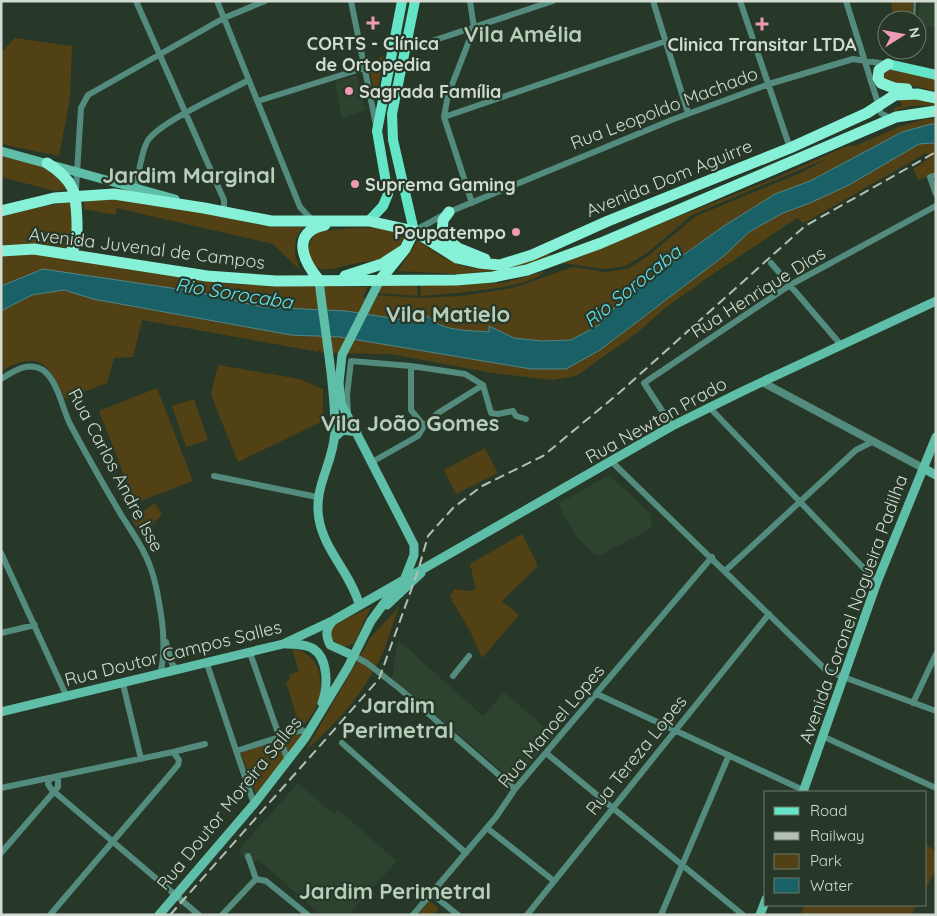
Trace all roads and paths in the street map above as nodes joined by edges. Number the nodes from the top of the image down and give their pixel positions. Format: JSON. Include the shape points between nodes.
{"nodes":[{"id":1,"x":136,"y":1,"type":"edge"},
{"id":2,"x":217,"y":1,"type":"edge"},
{"id":3,"x":265,"y":1,"type":"edge"},
{"id":4,"x":351,"y":1,"type":"edge"},
{"id":5,"x":402,"y":1,"type":"edge"},
{"id":6,"x":415,"y":1,"type":"edge"},
{"id":7,"x":470,"y":1,"type":"edge"},
{"id":8,"x":653,"y":1,"type":"edge"},
{"id":9,"x":740,"y":1,"type":"edge"},
{"id":10,"x":846,"y":1,"type":"edge"},
{"id":11,"x":550,"y":2,"type":"edge"},
{"id":12,"x":224,"y":18,"type":"junction"},
{"id":13,"x":474,"y":28,"type":"junction"},
{"id":14,"x":408,"y":36,"type":"junction"},
{"id":15,"x":666,"y":41,"type":"junction"},
{"id":16,"x":159,"y":57,"type":"junction"},
{"id":17,"x":864,"y":59,"type":"junction"},
{"id":18,"x":888,"y":64,"type":"junction"},
{"id":19,"x":364,"y":68,"type":"junction"},
{"id":20,"x":936,"y":75,"type":"edge"},
{"id":21,"x":249,"y":80,"type":"junction"},
{"id":22,"x":769,"y":84,"type":"junction"},
{"id":23,"x":935,"y":98,"type":"edge"},
{"id":24,"x":258,"y":102,"type":"junction"},
{"id":25,"x":878,"y":105,"type":"junction"},
{"id":26,"x":936,"y":111,"type":"edge"},
{"id":27,"x":688,"y":113,"type":"junction"},
{"id":28,"x":184,"y":114,"type":"junction"},
{"id":29,"x":444,"y":117,"type":"junction"},
{"id":30,"x":896,"y":117,"type":"junction"},
{"id":31,"x":377,"y":131,"type":"junction"},
{"id":32,"x":790,"y":148,"type":"junction"},
{"id":33,"x":1,"y":151,"type":"edge"},
{"id":34,"x":48,"y":163,"type":"junction"},
{"id":35,"x":76,"y":172,"type":"junction"},
{"id":36,"x":936,"y":175,"type":"edge"},
{"id":37,"x":136,"y":188,"type":"junction"},
{"id":38,"x":936,"y":194,"type":"edge"},
{"id":39,"x":76,"y":196,"type":"junction"},
{"id":40,"x":472,"y":203,"type":"junction"},
{"id":41,"x":936,"y":206,"type":"edge"},
{"id":42,"x":204,"y":208,"type":"junction"},
{"id":43,"x":1,"y":211,"type":"edge"},
{"id":44,"x":450,"y":212,"type":"junction"},
{"id":45,"x":224,"y":213,"type":"junction"},
{"id":46,"x":369,"y":221,"type":"junction"},
{"id":47,"x":311,"y":222,"type":"junction"},
{"id":48,"x":346,"y":222,"type":"junction"},
{"id":49,"x":414,"y":231,"type":"junction"},
{"id":50,"x":405,"y":249,"type":"junction"},
{"id":51,"x":1,"y":252,"type":"edge"},
{"id":52,"x":70,"y":253,"type":"junction"},
{"id":53,"x":771,"y":263,"type":"dead end"},
{"id":54,"x":500,"y":265,"type":"junction"},
{"id":55,"x":336,"y":279,"type":"junction"},
{"id":56,"x":319,"y":280,"type":"junction"},
{"id":57,"x":380,"y":280,"type":"junction"},
{"id":58,"x":790,"y":285,"type":"junction"},
{"id":59,"x":936,"y":301,"type":"edge"},
{"id":60,"x":841,"y":344,"type":"junction"},
{"id":61,"x":411,"y":366,"type":"junction"},
{"id":62,"x":779,"y":374,"type":"junction"},
{"id":63,"x":1,"y":379,"type":"edge"},
{"id":64,"x":762,"y":382,"type":"junction"},
{"id":65,"x":483,"y":385,"type":"junction"},
{"id":66,"x":779,"y":389,"type":"junction"},
{"id":67,"x":710,"y":407,"type":"junction"},
{"id":68,"x":348,"y":416,"type":"junction"},
{"id":69,"x":526,"y":419,"type":"dead end"},
{"id":70,"x":424,"y":426,"type":"junction"},
{"id":71,"x":672,"y":426,"type":"junction"},
{"id":72,"x":855,"y":430,"type":"junction"},
{"id":73,"x":357,"y":432,"type":"junction"},
{"id":74,"x":936,"y":437,"type":"edge"},
{"id":75,"x":334,"y":438,"type":"junction"},
{"id":76,"x":874,"y":441,"type":"junction"},
{"id":77,"x":856,"y":450,"type":"junction"},
{"id":78,"x":372,"y":462,"type":"junction"},
{"id":79,"x":612,"y":462,"type":"junction"},
{"id":80,"x":923,"y":468,"type":"junction"},
{"id":81,"x":936,"y":475,"type":"edge"},
{"id":82,"x":214,"y":476,"type":"dead end"},
{"id":83,"x":317,"y":498,"type":"junction"},
{"id":84,"x":799,"y":502,"type":"junction"},
{"id":85,"x":1,"y":553,"type":"edge"},
{"id":86,"x":414,"y":555,"type":"junction"},
{"id":87,"x":712,"y":557,"type":"junction"},
{"id":88,"x":427,"y":566,"type":"junction"},
{"id":89,"x":725,"y":571,"type":"junction"},
{"id":90,"x":402,"y":580,"type":"junction"},
{"id":91,"x":877,"y":582,"type":"junction"},
{"id":92,"x":358,"y":604,"type":"junction"},
{"id":93,"x":769,"y":614,"type":"junction"},
{"id":94,"x":334,"y":620,"type":"junction"},
{"id":95,"x":370,"y":621,"type":"junction"},
{"id":96,"x":36,"y":625,"type":"junction"},
{"id":97,"x":163,"y":631,"type":"junction"},
{"id":98,"x":1,"y":633,"type":"edge"},
{"id":99,"x":282,"y":644,"type":"junction"},
{"id":100,"x":250,"y":653,"type":"junction"},
{"id":101,"x":936,"y":654,"type":"edge"},
{"id":102,"x":354,"y":656,"type":"junction"},
{"id":103,"x":469,"y":656,"type":"dead end"},
{"id":104,"x":207,"y":664,"type":"junction"},
{"id":105,"x":178,"y":670,"type":"junction"},
{"id":106,"x":160,"y":674,"type":"junction"},
{"id":107,"x":452,"y":676,"type":"dead end"},
{"id":108,"x":842,"y":678,"type":"junction"},
{"id":109,"x":123,"y":684,"type":"junction"},
{"id":110,"x":598,"y":694,"type":"junction"},
{"id":111,"x":67,"y":697,"type":"junction"},
{"id":112,"x":913,"y":703,"type":"junction"},
{"id":113,"x":936,"y":711,"type":"edge"},
{"id":114,"x":1,"y":712,"type":"edge"},
{"id":115,"x":314,"y":724,"type":"junction"},
{"id":116,"x":676,"y":730,"type":"junction"},
{"id":117,"x":822,"y":736,"type":"junction"},
{"id":118,"x":279,"y":737,"type":"junction"},
{"id":119,"x":306,"y":738,"type":"junction"},
{"id":120,"x":342,"y":743,"type":"dead end"},
{"id":121,"x":204,"y":744,"type":"dead end"},
{"id":122,"x":188,"y":749,"type":"junction"},
{"id":123,"x":236,"y":751,"type":"junction"},
{"id":124,"x":546,"y":753,"type":"junction"},
{"id":125,"x":175,"y":754,"type":"junction"},
{"id":126,"x":729,"y":755,"type":"junction"},
{"id":127,"x":141,"y":759,"type":"junction"},
{"id":128,"x":288,"y":760,"type":"junction"},
{"id":129,"x":178,"y":765,"type":"junction"},
{"id":130,"x":52,"y":777,"type":"junction"},
{"id":131,"x":1,"y":788,"type":"edge"},
{"id":132,"x":936,"y":788,"type":"edge"},
{"id":133,"x":515,"y":789,"type":"junction"},
{"id":134,"x":803,"y":791,"type":"edge"},
{"id":135,"x":54,"y":792,"type":"junction"},
{"id":136,"x":254,"y":804,"type":"junction"},
{"id":137,"x":612,"y":808,"type":"junction"},
{"id":138,"x":487,"y":828,"type":"junction"},
{"id":139,"x":114,"y":842,"type":"junction"},
{"id":140,"x":1,"y":853,"type":"edge"},
{"id":141,"x":466,"y":853,"type":"junction"},
{"id":142,"x":248,"y":856,"type":"dead end"},
{"id":143,"x":683,"y":865,"type":"junction"},
{"id":144,"x":256,"y":879,"type":"junction"},
{"id":145,"x":554,"y":881,"type":"junction"},
{"id":146,"x":432,"y":894,"type":"junction"},
{"id":147,"x":176,"y":895,"type":"junction"},
{"id":148,"x":50,"y":915,"type":"edge"},
{"id":149,"x":159,"y":915,"type":"edge"},
{"id":150,"x":199,"y":915,"type":"edge"},
{"id":151,"x":222,"y":915,"type":"edge"},
{"id":152,"x":308,"y":915,"type":"edge"},
{"id":153,"x":413,"y":915,"type":"edge"},
{"id":154,"x":458,"y":915,"type":"edge"},
{"id":155,"x":527,"y":915,"type":"edge"},
{"id":156,"x":661,"y":915,"type":"edge"},
{"id":157,"x":743,"y":915,"type":"edge"}],
"edges":[{"from":1,"to":16,"type":"street"},
{"from":2,"to":12,"type":"street"},
{"from":3,"to":12,"type":"street"},
{"from":4,"to":19,"type":"street"},
{"from":5,"to":31,"type":"main road"},
{"from":6,"to":14,"type":"main road"},
{"from":7,"to":13,"type":"street"},
{"from":8,"to":15,"type":"street"},
{"from":9,"to":22,"type":"street"},
{"from":10,"to":17,"type":"street"},
{"from":11,"to":13,"type":"street"},
{"from":12,"to":16,"type":"street"},
{"from":12,"to":21,"type":"street"},
{"from":13,"to":14,"type":"street","via":[[420,45],[410,42]]},
{"from":13,"to":29,"type":"street","via":[[448,95]]},
{"from":14,"to":49,"type":"main road","via":[[392,114],[392,132]]},
{"from":15,"to":27,"type":"street"},
{"from":15,"to":29,"type":"street"},
{"from":16,"to":28,"type":"street"},
{"from":16,"to":35,"type":"street","via":[[84,100]]},
{"from":17,"to":18,"type":"street","name":"Rua Leopoldo Machado"},
{"from":17,"to":22,"type":"street","name":"Rua Leopoldo Machado","via":[[853,59]]},
{"from":17,"to":25,"type":"street"},
{"from":18,"to":20,"type":"main road","name":"Rua Leopoldo Machado"},
{"from":18,"to":23,"type":"highway","via":[[878,74],[883,85]]},
{"from":19,"to":24,"type":"street"},
{"from":19,"to":31,"type":"street"},
{"from":21,"to":24,"type":"street"},
{"from":21,"to":28,"type":"street"},
{"from":22,"to":27,"type":"street","name":"Rua Leopoldo Machado"},
{"from":22,"to":32,"type":"street"},
{"from":23,"to":25,"type":"highway","name":"Avenida Dom Aguirre","via":[[906,94]]},
{"from":24,"to":47,"type":"street","via":[[300,207]]},
{"from":25,"to":30,"type":"street","via":[[884,117]]},
{"from":25,"to":32,"type":"highway","name":"Avenida Dom Aguirre"},
{"from":26,"to":30,"type":"highway","name":"Avenida Dom Aguirre"},
{"from":27,"to":40,"type":"street","name":"Rua Leopoldo Machado"},
{"from":28,"to":37,"type":"street","via":[[153,133],[147,142]]},
{"from":28,"to":45,"type":"street","via":[[224,200]]},
{"from":29,"to":40,"type":"street"},
{"from":30,"to":57,"type":"highway","name":"Avenida Dom Aguirre","via":[[601,243],[527,270],[474,278]]},
{"from":31,"to":46,"type":"main road","via":[[388,194],[383,206]]},
{"from":32,"to":54,"type":"highway","name":"Avenida Dom Aguirre","via":[[532,255]]},
{"from":33,"to":34,"type":"main road"},
{"from":34,"to":35,"type":"main road"},
{"from":34,"to":39,"type":"highway","via":[[67,178]]},
{"from":35,"to":37,"type":"main road"},
{"from":35,"to":39,"type":"street"},
{"from":36,"to":38,"type":"street","via":[[930,177]]},
{"from":37,"to":42,"type":"main road"},
{"from":39,"to":42,"type":"highway","name":"Avenida Juvenal de Campos","via":[[114,194]]},
{"from":39,"to":43,"type":"highway","name":"Avenida Juvenal de Campos"},
{"from":39,"to":52,"type":"highway","via":[[77,236],[76,245]]},
{"from":40,"to":44,"type":"street","name":"Rua Leopoldo Machado"},
{"from":41,"to":58,"type":"street","name":"Rua Henrique Dias"},
{"from":42,"to":45,"type":"highway","name":"Avenida Juvenal de Campos"},
{"from":44,"to":49,"type":"street","name":"Rua Leopoldo Machado"},
{"from":44,"to":54,"type":"highway","via":[[441,226],[442,235],[458,248]]},
{"from":45,"to":47,"type":"highway","name":"Avenida Juvenal de Campos","via":[[271,221]]},
{"from":46,"to":48,"type":"highway","name":"Avenida Dom Aguirre"},
{"from":46,"to":49,"type":"highway","name":"Avenida Dom Aguirre"},
{"from":47,"to":48,"type":"highway","name":"Avenida Juvenal de Campos"},
{"from":48,"to":56,"type":"highway","via":[[314,228],[306,234],[303,257]]},
{"from":49,"to":50,"type":"highway"},
{"from":49,"to":54,"type":"highway","name":"Avenida Dom Aguirre","via":[[457,258]]},
{"from":50,"to":55,"type":"highway","via":[[382,264]]},
{"from":50,"to":57,"type":"highway"},
{"from":51,"to":52,"type":"highway","name":"Avenida Juvenal de Campos","via":[[34,249]]},
{"from":52,"to":56,"type":"highway","name":"Avenida Juvenal de Campos","via":[[206,276],[276,281]]},
{"from":53,"to":58,"type":"street"},
{"from":55,"to":56,"type":"highway","name":"Avenida Juvenal de Campos"},
{"from":55,"to":57,"type":"highway","name":"Avenida Dom Aguirre"},
{"from":56,"to":75,"type":"main road"},
{"from":57,"to":68,"type":"main road","via":[[342,356],[338,382],[341,403]]},
{"from":58,"to":60,"type":"street"},
{"from":58,"to":71,"type":"street","name":"Rua Henrique Dias","via":[[644,384]]},
{"from":59,"to":60,"type":"main road","name":"Rua Newton Prado"},
{"from":60,"to":62,"type":"main road","name":"Rua Newton Prado"},
{"from":61,"to":65,"type":"street","via":[[464,374]]},
{"from":61,"to":68,"type":"street","via":[[351,361]]},
{"from":61,"to":70,"type":"street","via":[[411,410]]},
{"from":62,"to":64,"type":"main road","name":"Rua Newton Prado"},
{"from":62,"to":66,"type":"street","via":[[776,383]]},
{"from":63,"to":97,"type":"street","name":"Rua Carlos Andre Isse","via":[[31,366],[50,376],[69,422],[150,565],[157,586]]},
{"from":64,"to":66,"type":"street"},
{"from":64,"to":67,"type":"main road","name":"Rua Newton Prado"},
{"from":65,"to":69,"type":"street","via":[[491,413],[512,411]]},
{"from":65,"to":70,"type":"street","via":[[438,413]]},
{"from":66,"to":72,"type":"street"},
{"from":67,"to":71,"type":"main road","name":"Rua Newton Prado"},
{"from":67,"to":84,"type":"street"},
{"from":68,"to":73,"type":"main road"},
{"from":70,"to":78,"type":"street","via":[[418,436]]},
{"from":71,"to":79,"type":"main road","name":"Rua Newton Prado"},
{"from":72,"to":76,"type":"street"},
{"from":72,"to":77,"type":"street","via":[[858,438]]},
{"from":73,"to":75,"type":"main road","via":[[343,430]]},
{"from":73,"to":78,"type":"main road"},
{"from":74,"to":80,"type":"main road","name":"Avenida Coronel Nogueira Padilha"},
{"from":75,"to":83,"type":"main road"},
{"from":76,"to":77,"type":"street"},
{"from":76,"to":80,"type":"street"},
{"from":77,"to":84,"type":"street"},
{"from":78,"to":86,"type":"main road","via":[[412,540]]},
{"from":79,"to":87,"type":"street"},
{"from":79,"to":88,"type":"main road","name":"Rua Newton Prado"},
{"from":80,"to":81,"type":"main road"},
{"from":80,"to":91,"type":"main road","name":"Avenida Coronel Nogueira Padilha"},
{"from":82,"to":83,"type":"street"},
{"from":83,"to":92,"type":"main road","via":[[320,529],[356,593]]},
{"from":84,"to":89,"type":"street"},
{"from":84,"to":91,"type":"street"},
{"from":85,"to":96,"type":"street"},
{"from":86,"to":88,"type":"main road","via":[[417,563]]},
{"from":86,"to":90,"type":"main road"},
{"from":87,"to":89,"type":"street"},
{"from":87,"to":110,"type":"street","name":"Rua Manoel Lopes"},
{"from":88,"to":90,"type":"main road","name":"Rua Newton Prado"},
{"from":88,"to":95,"type":"main road"},
{"from":89,"to":93,"type":"street"},
{"from":90,"to":92,"type":"main road","name":"Rua Doutor Campos Salles"},
{"from":90,"to":95,"type":"main road","name":"Rua Doutor Moreira Salles"},
{"from":91,"to":108,"type":"main road","name":"Avenida Coronel Nogueira Padilha"},
{"from":92,"to":94,"type":"main road","name":"Rua Doutor Campos Salles"},
{"from":93,"to":108,"type":"street","via":[[827,671]]},
{"from":93,"to":116,"type":"street","name":"Rua Tereza Lopes"},
{"from":94,"to":99,"type":"main road","name":"Rua Doutor Campos Salles"},
{"from":94,"to":102,"type":"main road","via":[[327,629],[330,645]]},
{"from":95,"to":102,"type":"main road","name":"Rua Doutor Moreira Salles"},
{"from":96,"to":98,"type":"street"},
{"from":96,"to":111,"type":"street"},
{"from":97,"to":105,"type":"street","name":"Rua Carlos Andre Isse","via":[[172,664]]},
{"from":97,"to":106,"type":"street","name":"Rua Carlos Andre Isse","via":[[164,656]]},
{"from":99,"to":100,"type":"main road","name":"Rua Doutor Campos Salles"},
{"from":99,"to":115,"type":"main road","via":[[303,644],[315,649],[323,663],[326,694]]},
{"from":100,"to":104,"type":"main road","name":"Rua Doutor Campos Salles"},
{"from":100,"to":118,"type":"street"},
{"from":101,"to":112,"type":"street"},
{"from":102,"to":115,"type":"main road","name":"Rua Doutor Moreira Salles"},
{"from":102,"to":133,"type":"street","via":[[400,689]]},
{"from":103,"to":107,"type":"street"},
{"from":104,"to":105,"type":"main road","name":"Rua Doutor Campos Salles"},
{"from":104,"to":123,"type":"street"},
{"from":105,"to":106,"type":"main road","name":"Rua Doutor Campos Salles"},
{"from":106,"to":109,"type":"main road","name":"Rua Doutor Campos Salles"},
{"from":108,"to":112,"type":"street"},
{"from":108,"to":117,"type":"main road","name":"Avenida Coronel Nogueira Padilha"},
{"from":109,"to":111,"type":"main road","name":"Rua Doutor Campos Salles"},
{"from":109,"to":127,"type":"street"},
{"from":110,"to":116,"type":"street"},
{"from":110,"to":124,"type":"street","name":"Rua Manoel Lopes"},
{"from":111,"to":114,"type":"main road","name":"Rua Doutor Campos Salles"},
{"from":112,"to":113,"type":"street"},
{"from":115,"to":119,"type":"main road","name":"Rua Doutor Moreira Salles"},
{"from":116,"to":126,"type":"street"},
{"from":116,"to":137,"type":"street","name":"Rua Tereza Lopes"},
{"from":117,"to":132,"type":"street"},
{"from":117,"to":134,"type":"main road","name":"Avenida Coronel Nogueira Padilha"},
{"from":118,"to":119,"type":"street","via":[[302,730]]},
{"from":118,"to":123,"type":"street"},
{"from":118,"to":128,"type":"street"},
{"from":119,"to":128,"type":"main road","name":"Rua Doutor Moreira Salles"},
{"from":120,"to":141,"type":"street"},
{"from":121,"to":122,"type":"street"},
{"from":122,"to":125,"type":"street"},
{"from":122,"to":129,"type":"street"},
{"from":123,"to":136,"type":"street"},
{"from":124,"to":133,"type":"street","name":"Rua Manoel Lopes"},
{"from":124,"to":137,"type":"street"},
{"from":125,"to":127,"type":"street"},
{"from":125,"to":129,"type":"street"},
{"from":126,"to":134,"type":"street"},
{"from":126,"to":143,"type":"street"},
{"from":127,"to":130,"type":"street"},
{"from":128,"to":136,"type":"main road","name":"Rua Doutor Moreira Salles"},
{"from":129,"to":139,"type":"street"},
{"from":130,"to":131,"type":"street"},
{"from":130,"to":135,"type":"street","via":[[59,784]]},
{"from":133,"to":138,"type":"street","name":"Rua Manoel Lopes"},
{"from":135,"to":139,"type":"street"},
{"from":135,"to":140,"type":"street"},
{"from":136,"to":147,"type":"main road","name":"Rua Doutor Moreira Salles"},
{"from":137,"to":143,"type":"street"},
{"from":137,"to":145,"type":"street","name":"Rua Tereza Lopes"},
{"from":138,"to":141,"type":"street","name":"Rua Manoel Lopes"},
{"from":138,"to":145,"type":"street"},
{"from":139,"to":147,"type":"street"},
{"from":139,"to":148,"type":"street"},
{"from":141,"to":146,"type":"street","name":"Rua Manoel Lopes"},
{"from":142,"to":144,"type":"street"},
{"from":143,"to":156,"type":"street"},
{"from":143,"to":157,"type":"street"},
{"from":144,"to":151,"type":"street"},
{"from":144,"to":152,"type":"street","via":[[266,881]]},
{"from":145,"to":155,"type":"street","name":"Rua Tereza Lopes"},
{"from":146,"to":153,"type":"street","name":"Rua Manoel Lopes"},
{"from":146,"to":154,"type":"street"},
{"from":147,"to":149,"type":"main road","name":"Rua Doutor Moreira Salles"},
{"from":147,"to":150,"type":"street"}]}
